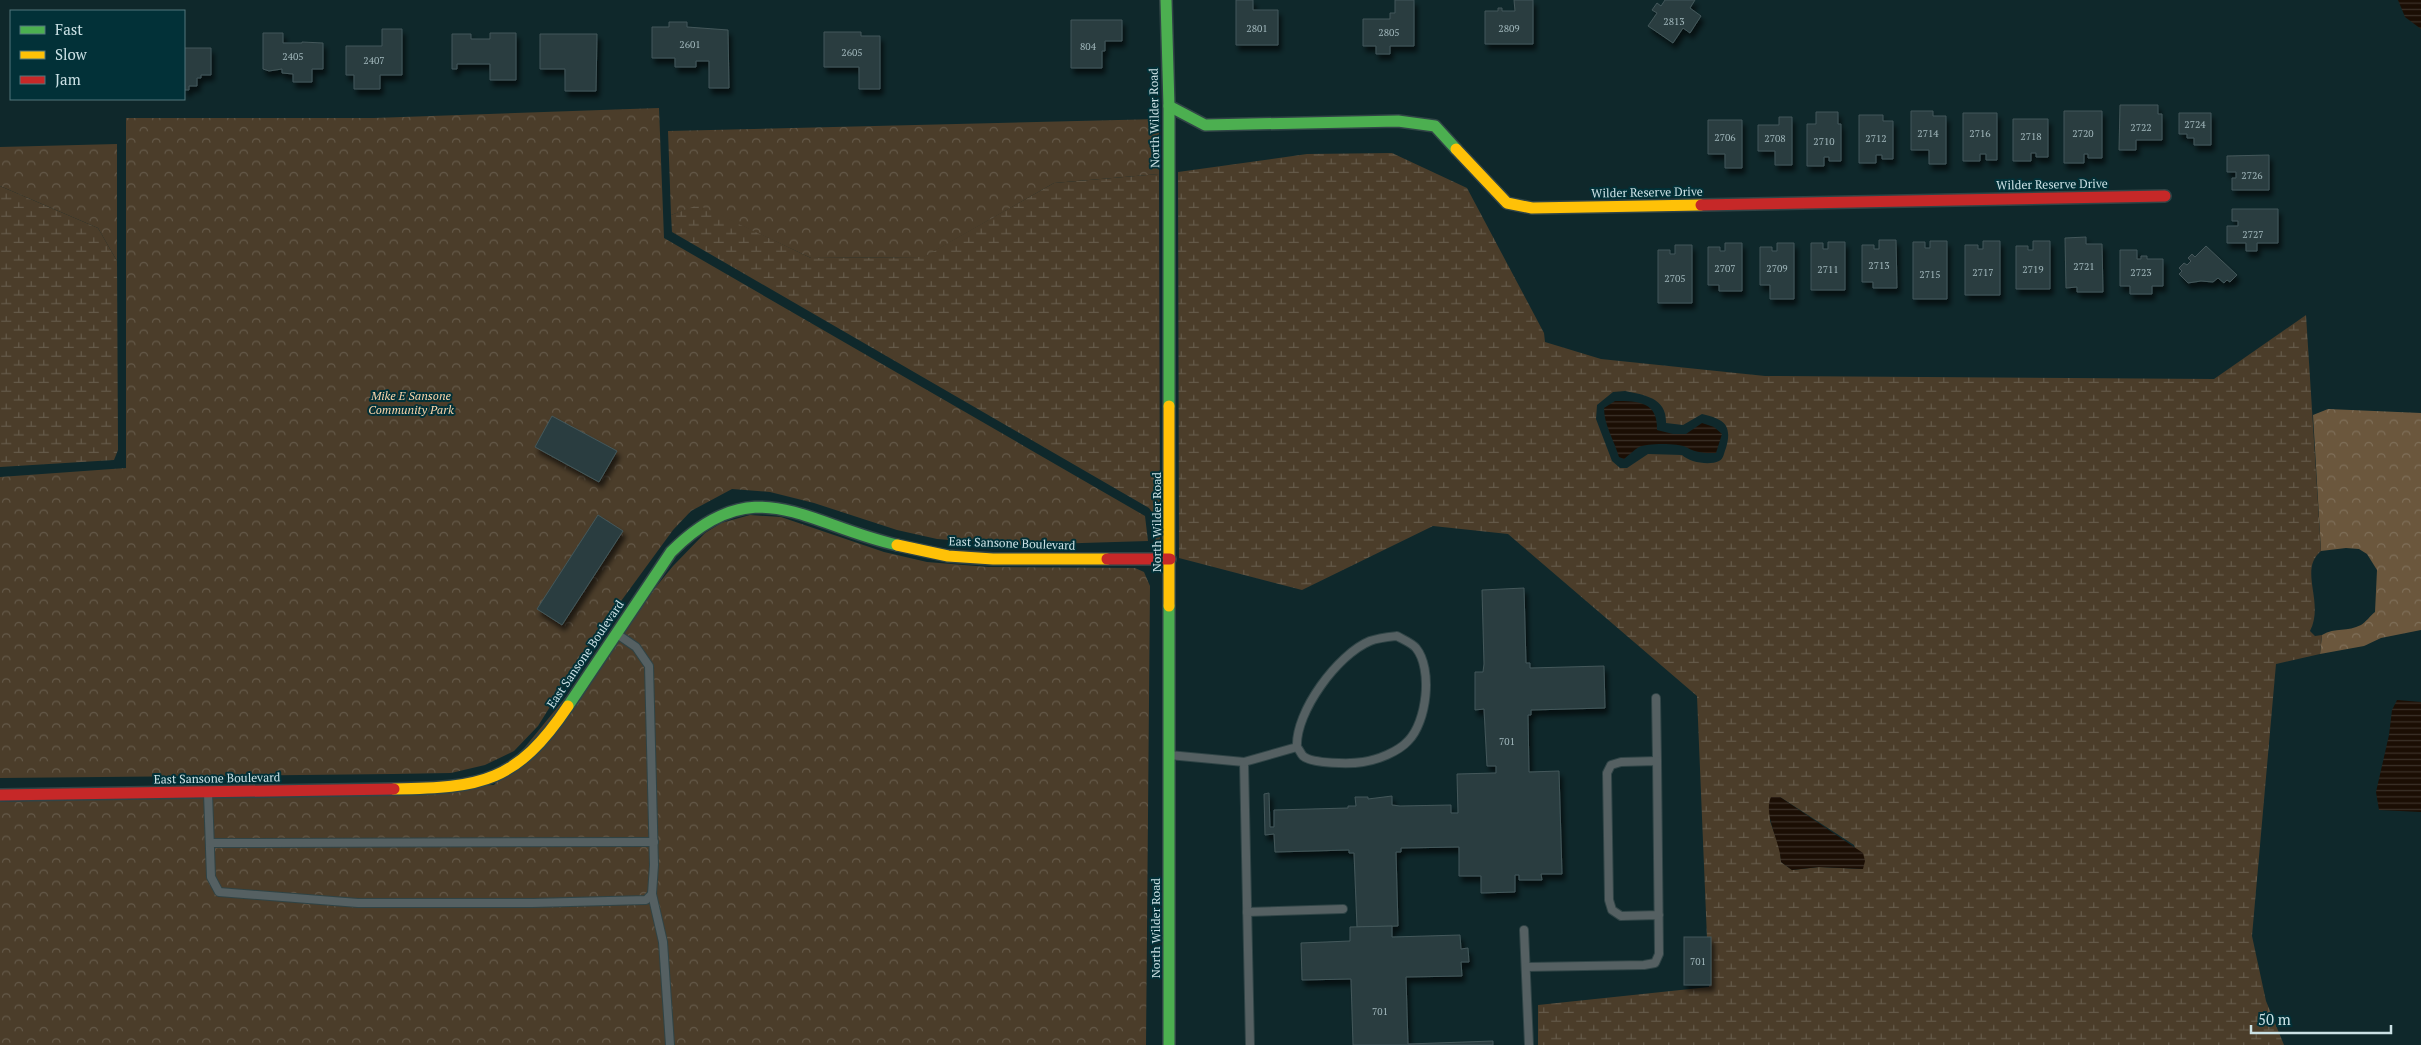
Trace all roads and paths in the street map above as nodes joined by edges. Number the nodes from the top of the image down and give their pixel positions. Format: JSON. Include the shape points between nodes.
{"nodes":[{"id":1,"x":1166,"y":0,"type":"edge"},
{"id":2,"x":1169,"y":106,"type":"junction"},
{"id":3,"x":2165,"y":196,"type":"dead end"},
{"id":4,"x":1170,"y":559,"type":"junction"},
{"id":5,"x":616,"y":633,"type":"junction"},
{"id":6,"x":1656,"y":698,"type":"dead end"},
{"id":7,"x":1297,"y":746,"type":"junction"},
{"id":8,"x":1168,"y":755,"type":"junction"},
{"id":9,"x":1244,"y":762,"type":"junction"},
{"id":10,"x":1657,"y":762,"type":"junction"},
{"id":11,"x":208,"y":792,"type":"junction"},
{"id":12,"x":0,"y":795,"type":"edge"},
{"id":13,"x":654,"y":842,"type":"junction"},
{"id":14,"x":210,"y":843,"type":"junction"},
{"id":15,"x":652,"y":894,"type":"junction"},
{"id":16,"x":1343,"y":909,"type":"dead end"},
{"id":17,"x":1247,"y":912,"type":"junction"},
{"id":18,"x":1659,"y":915,"type":"junction"},
{"id":19,"x":1524,"y":930,"type":"dead end"},
{"id":20,"x":1527,"y":967,"type":"junction"},
{"id":21,"x":670,"y":1045,"type":"edge"},
{"id":22,"x":1169,"y":1045,"type":"edge"},
{"id":23,"x":1250,"y":1045,"type":"edge"},
{"id":24,"x":1529,"y":1045,"type":"edge"}],
"edges":[{"from":1,"to":2,"type":"street","name":"North Wilder Road"},
{"from":2,"to":3,"type":"street","name":"Wilder Reserve Drive","via":[[1205,125],[1398,120],[1435,126],[1506,203],[1532,208]]},
{"from":2,"to":4,"type":"street","name":"North Wilder Road"},
{"from":4,"to":5,"type":"street","name":"East Sansone Boulevard","via":[[948,556],[876,540],[782,509],[754,506],[711,519],[684,539],[671,552]]},
{"from":4,"to":8,"type":"street","name":"North Wilder Road"},
{"from":5,"to":11,"type":"street","name":"East Sansone Boulevard","via":[[544,738],[526,758],[490,779],[470,785],[422,789]]},
{"from":5,"to":13,"type":"lane","via":[[636,647],[649,666]]},
{"from":6,"to":10,"type":"lane"},
{"from":7,"to":7,"type":"lane","via":[[1296,734],[1308,704],[1342,660],[1369,642],[1396,636],[1415,647],[1425,663],[1426,694],[1419,721],[1408,741],[1390,753],[1363,762],[1315,762],[1303,756]]},
{"from":7,"to":9,"type":"lane"},
{"from":8,"to":9,"type":"lane"},
{"from":8,"to":22,"type":"street","name":"North Wilder Road"},
{"from":9,"to":17,"type":"lane"},
{"from":10,"to":18,"type":"lane"},
{"from":10,"to":18,"type":"lane","via":[[1611,764],[1608,773],[1609,900],[1612,910],[1621,916]]},
{"from":11,"to":12,"type":"street","name":"East Sansone Boulevard"},
{"from":11,"to":14,"type":"lane"},
{"from":13,"to":14,"type":"lane"},
{"from":13,"to":15,"type":"lane"},
{"from":14,"to":15,"type":"lane","via":[[211,877],[220,892],[358,904],[533,904],[646,900]]},
{"from":15,"to":21,"type":"lane","via":[[663,942]]},
{"from":16,"to":17,"type":"lane"},
{"from":17,"to":23,"type":"lane"},
{"from":18,"to":20,"type":"lane","via":[[1659,954],[1655,963]]},
{"from":19,"to":20,"type":"lane"},
{"from":20,"to":24,"type":"lane"}]}
